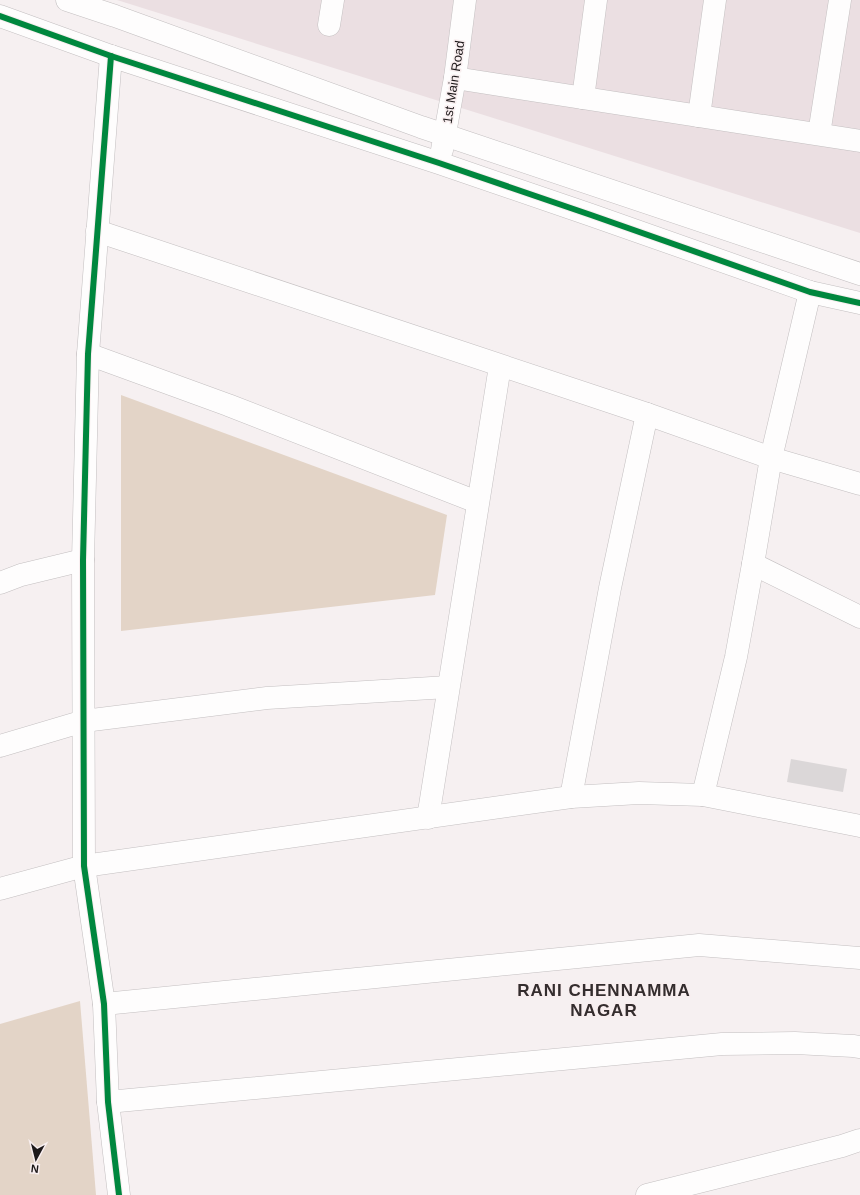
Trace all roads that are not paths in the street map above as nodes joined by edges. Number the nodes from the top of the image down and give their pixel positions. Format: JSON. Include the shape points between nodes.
{"nodes":[{"id":1,"x":67,"y":0,"type":"edge"},
{"id":2,"x":333,"y":0,"type":"edge"},
{"id":3,"x":465,"y":0,"type":"edge"},
{"id":4,"x":596,"y":0,"type":"edge"},
{"id":5,"x":715,"y":0,"type":"edge"},
{"id":6,"x":840,"y":0,"type":"edge"},
{"id":7,"x":0,"y":16,"type":"edge"},
{"id":8,"x":329,"y":25,"type":"dead end"},
{"id":9,"x":111,"y":56,"type":"junction"},
{"id":10,"x":455,"y":78,"type":"junction"},
{"id":11,"x":583,"y":98,"type":"junction"},
{"id":12,"x":699,"y":116,"type":"junction"},
{"id":13,"x":819,"y":134,"type":"junction"},
{"id":14,"x":445,"y":135,"type":"junction"},
{"id":15,"x":860,"y":141,"type":"edge"},
{"id":16,"x":439,"y":163,"type":"junction"},
{"id":17,"x":97,"y":231,"type":"junction"},
{"id":18,"x":860,"y":274,"type":"edge"},
{"id":19,"x":810,"y":292,"type":"junction"},
{"id":20,"x":860,"y":303,"type":"edge"},
{"id":21,"x":88,"y":354,"type":"junction"},
{"id":22,"x":500,"y":366,"type":"junction"},
{"id":23,"x":647,"y":414,"type":"junction"},
{"id":24,"x":771,"y":458,"type":"junction"},
{"id":25,"x":860,"y":484,"type":"edge"},
{"id":26,"x":477,"y":502,"type":"junction"},
{"id":27,"x":83,"y":560,"type":"junction"},
{"id":28,"x":753,"y":564,"type":"junction"},
{"id":29,"x":0,"y":583,"type":"edge"},
{"id":30,"x":860,"y":617,"type":"edge"},
{"id":31,"x":448,"y":687,"type":"junction"},
{"id":32,"x":84,"y":721,"type":"junction"},
{"id":33,"x":0,"y":746,"type":"edge"},
{"id":34,"x":703,"y":795,"type":"junction"},
{"id":35,"x":571,"y":797,"type":"junction"},
{"id":36,"x":428,"y":818,"type":"junction"},
{"id":37,"x":860,"y":826,"type":"edge"},
{"id":38,"x":84,"y":866,"type":"junction"},
{"id":39,"x":0,"y":889,"type":"edge"},
{"id":40,"x":860,"y":958,"type":"edge"},
{"id":41,"x":104,"y":1004,"type":"junction"},
{"id":42,"x":860,"y":1047,"type":"edge"},
{"id":43,"x":108,"y":1102,"type":"junction"},
{"id":44,"x":860,"y":1140,"type":"edge"},
{"id":45,"x":119,"y":1195,"type":"edge"},
{"id":46,"x":647,"y":1195,"type":"edge"}],
"edges":[{"from":1,"to":14,"type":"street"},
{"from":2,"to":8,"type":"street"},
{"from":3,"to":10,"type":"street","name":"1st Main Road"},
{"from":4,"to":11,"type":"street"},
{"from":5,"to":12,"type":"street"},
{"from":6,"to":13,"type":"street"},
{"from":7,"to":9,"type":"street"},
{"from":9,"to":16,"type":"street"},
{"from":9,"to":17,"type":"street"},
{"from":10,"to":11,"type":"street"},
{"from":10,"to":14,"type":"street","name":"1st Main Road"},
{"from":11,"to":12,"type":"street"},
{"from":12,"to":13,"type":"street"},
{"from":13,"to":15,"type":"street"},
{"from":14,"to":16,"type":"street","name":"1st Main Road"},
{"from":14,"to":18,"type":"street"},
{"from":16,"to":19,"type":"street"},
{"from":17,"to":21,"type":"street"},
{"from":17,"to":22,"type":"street"},
{"from":19,"to":20,"type":"street"},
{"from":19,"to":24,"type":"street"},
{"from":21,"to":26,"type":"street"},
{"from":21,"to":27,"type":"street"},
{"from":22,"to":23,"type":"street"},
{"from":22,"to":26,"type":"street"},
{"from":23,"to":24,"type":"street"},
{"from":23,"to":35,"type":"street","via":[[610,588]]},
{"from":24,"to":25,"type":"street"},
{"from":24,"to":28,"type":"street"},
{"from":26,"to":31,"type":"street"},
{"from":27,"to":29,"type":"street"},
{"from":27,"to":32,"type":"street"},
{"from":28,"to":30,"type":"street"},
{"from":28,"to":34,"type":"street","via":[[736,657]]},
{"from":31,"to":32,"type":"street","via":[[267,698]]},
{"from":31,"to":36,"type":"street"},
{"from":32,"to":33,"type":"street"},
{"from":32,"to":38,"type":"street"},
{"from":34,"to":35,"type":"street","via":[[638,793]]},
{"from":34,"to":37,"type":"street"},
{"from":35,"to":36,"type":"street"},
{"from":36,"to":38,"type":"street"},
{"from":38,"to":39,"type":"street"},
{"from":38,"to":41,"type":"street"},
{"from":40,"to":41,"type":"street","via":[[699,945]]},
{"from":41,"to":43,"type":"street"},
{"from":42,"to":43,"type":"street","via":[[795,1043],[722,1044]]},
{"from":43,"to":45,"type":"street"},
{"from":44,"to":46,"type":"street"}]}
